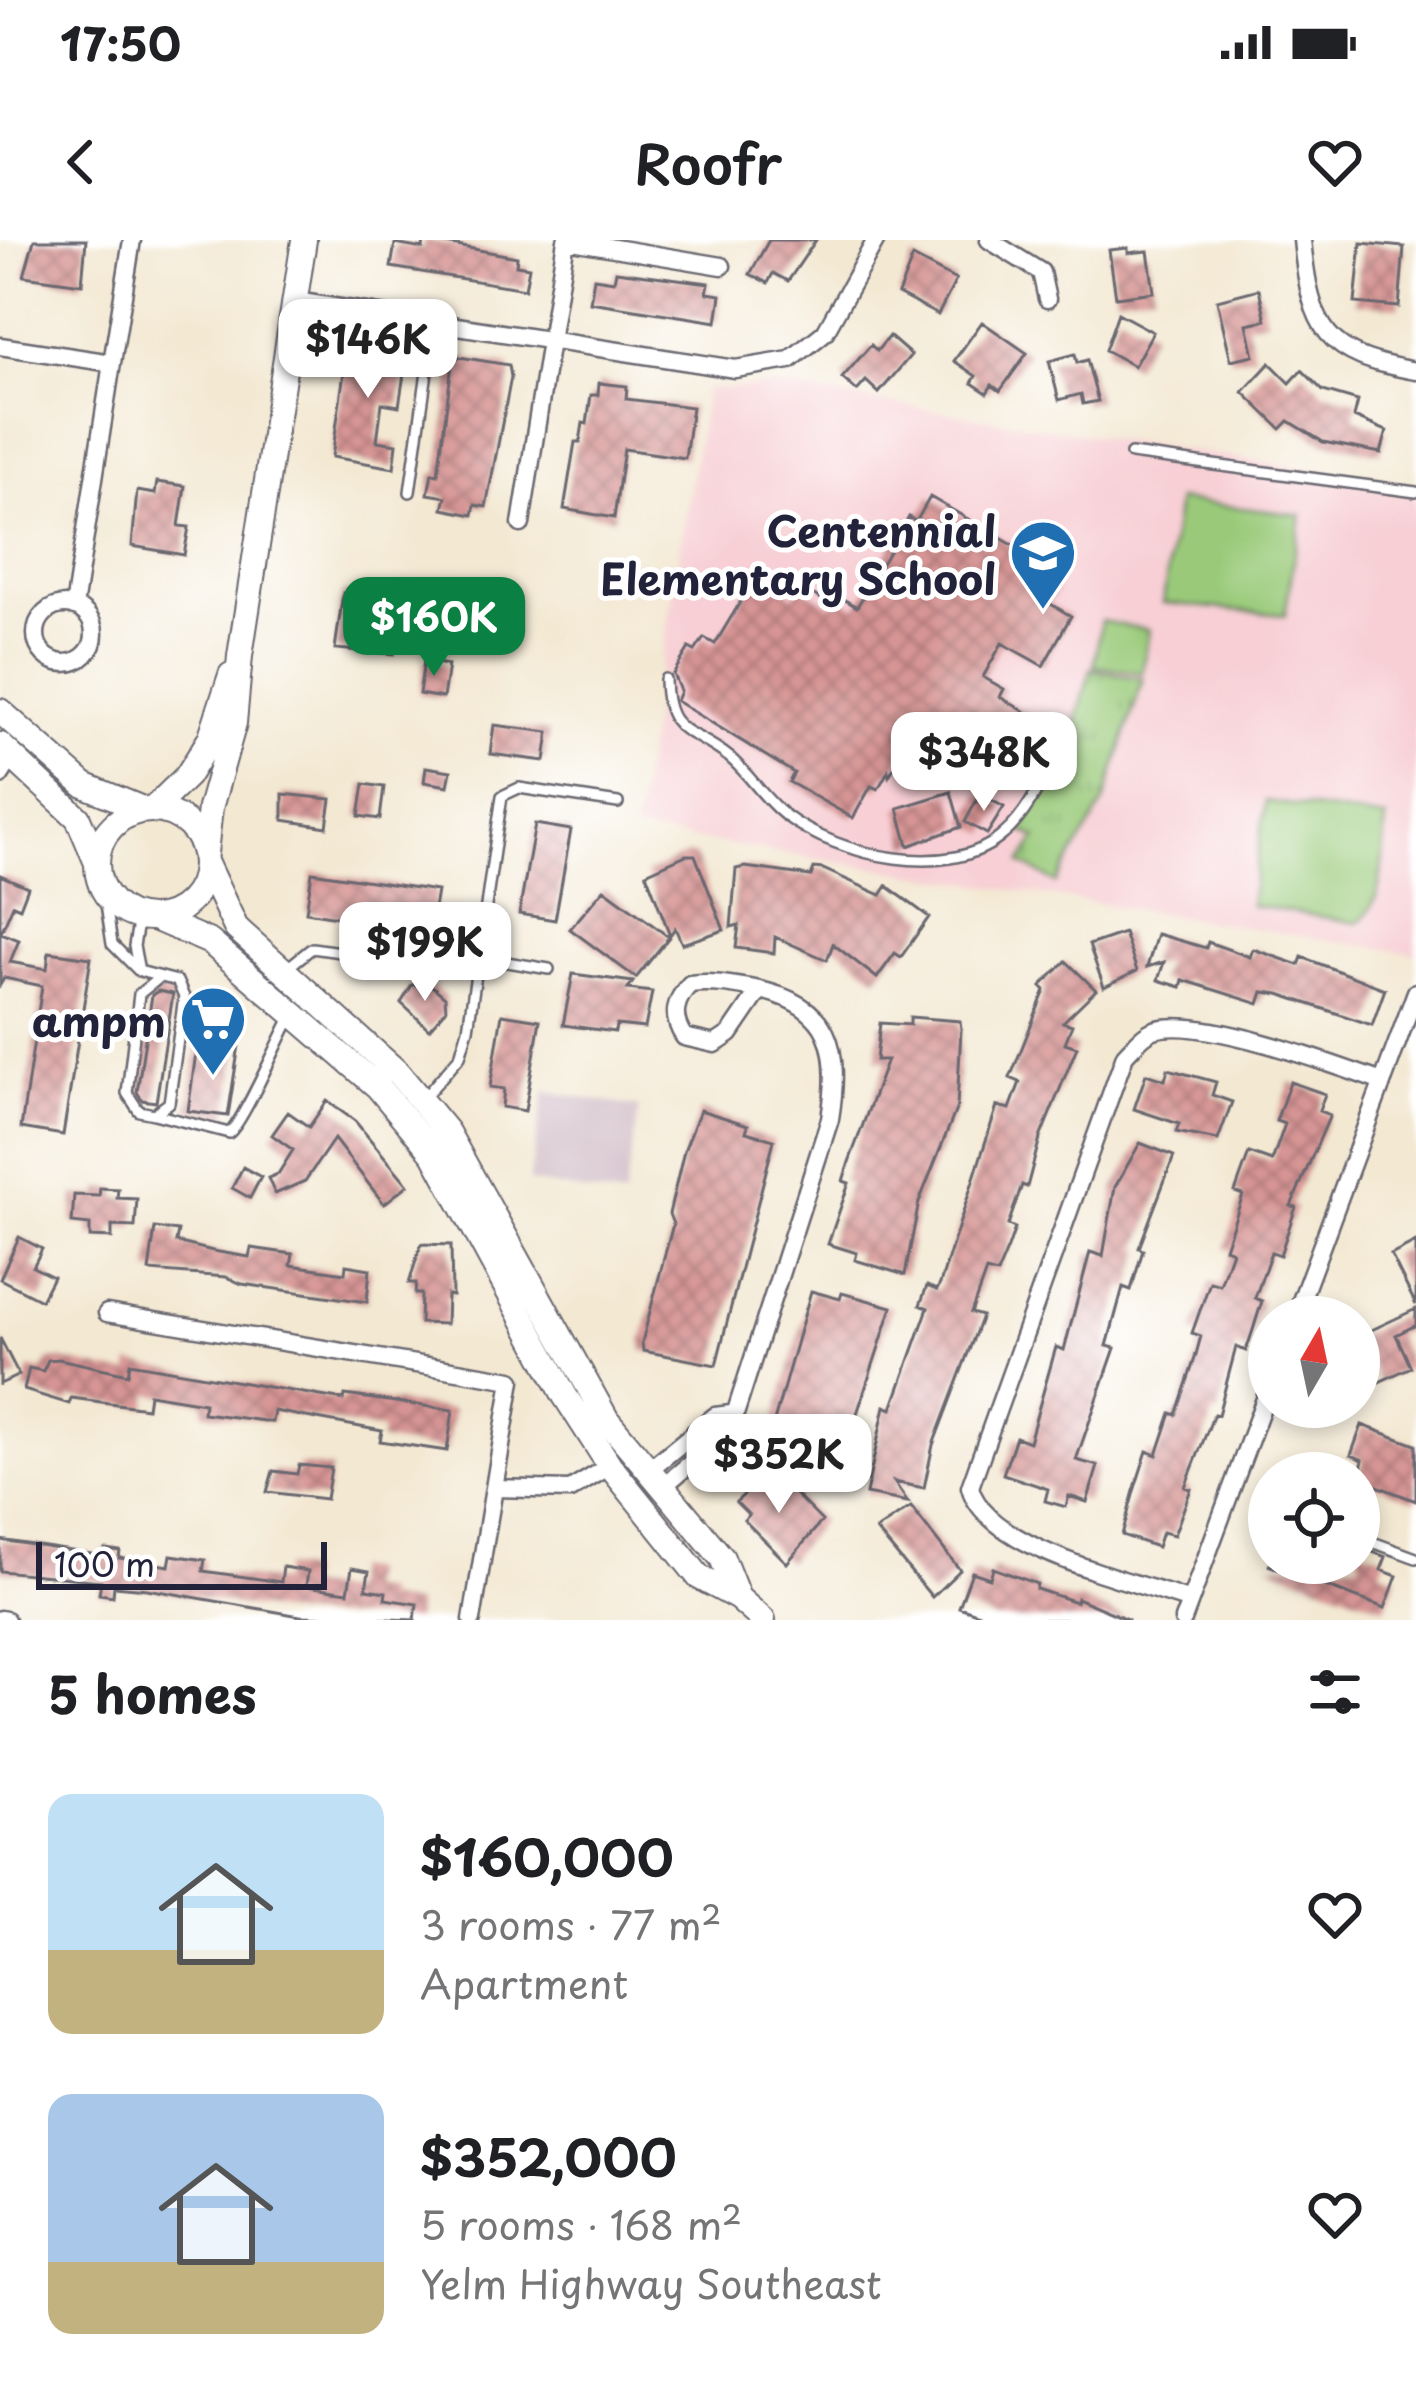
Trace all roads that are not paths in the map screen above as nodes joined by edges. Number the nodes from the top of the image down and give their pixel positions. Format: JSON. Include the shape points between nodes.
{"nodes":[{"id":1,"x":132,"y":240,"type":"edge"},
{"id":2,"x":304,"y":240,"type":"edge"},
{"id":3,"x":566,"y":240,"type":"edge"},
{"id":4,"x":876,"y":240,"type":"edge"},
{"id":5,"x":989,"y":240,"type":"edge"},
{"id":6,"x":1302,"y":240,"type":"edge"},
{"id":7,"x":722,"y":266,"type":"dead end"},
{"id":8,"x":1047,"y":299,"type":"dead end"},
{"id":9,"x":295,"y":301,"type":"junction"},
{"id":10,"x":434,"y":322,"type":"junction"},
{"id":11,"x":550,"y":340,"type":"junction"},
{"id":12,"x":0,"y":346,"type":"edge"},
{"id":13,"x":112,"y":363,"type":"junction"},
{"id":14,"x":1416,"y":371,"type":"edge"},
{"id":15,"x":1131,"y":454,"type":"dead end"},
{"id":16,"x":410,"y":492,"type":"dead end"},
{"id":17,"x":1416,"y":492,"type":"edge"},
{"id":18,"x":521,"y":524,"type":"dead end"},
{"id":19,"x":74,"y":607,"type":"dead end"},
{"id":20,"x":240,"y":656,"type":"junction"},
{"id":21,"x":665,"y":679,"type":"dead end"},
{"id":22,"x":0,"y":711,"type":"edge"},
{"id":23,"x":1063,"y":740,"type":"dead end"},
{"id":24,"x":4,"y":759,"type":"edge"},
{"id":25,"x":618,"y":802,"type":"dead end"},
{"id":26,"x":149,"y":810,"type":"junction"},
{"id":27,"x":205,"y":859,"type":"junction"},
{"id":28,"x":97,"y":862,"type":"junction"},
{"id":29,"x":104,"y":891,"type":"junction"},
{"id":30,"x":147,"y":917,"type":"junction"},
{"id":31,"x":477,"y":957,"type":"junction"},
{"id":32,"x":549,"y":969,"type":"dead end"},
{"id":33,"x":139,"y":971,"type":"junction"},
{"id":34,"x":284,"y":971,"type":"junction"},
{"id":35,"x":476,"y":971,"type":"junction"},
{"id":36,"x":159,"y":978,"type":"junction"},
{"id":37,"x":760,"y":990,"type":"junction"},
{"id":38,"x":1416,"y":992,"type":"edge"},
{"id":39,"x":295,"y":1012,"type":"junction"},
{"id":40,"x":1382,"y":1082,"type":"junction"},
{"id":41,"x":422,"y":1100,"type":"junction"},
{"id":42,"x":154,"y":1114,"type":"junction"},
{"id":43,"x":1303,"y":1296,"type":"edge"},
{"id":44,"x":107,"y":1313,"type":"dead end"},
{"id":45,"x":1254,"y":1428,"type":"edge"},
{"id":46,"x":610,"y":1466,"type":"junction"},
{"id":47,"x":653,"y":1480,"type":"junction"},
{"id":48,"x":494,"y":1488,"type":"junction"},
{"id":49,"x":1380,"y":1545,"type":"edge"},
{"id":50,"x":1416,"y":1558,"type":"edge"},
{"id":51,"x":738,"y":1598,"type":"junction"},
{"id":52,"x":1190,"y":1601,"type":"junction"},
{"id":53,"x":472,"y":1620,"type":"edge"},
{"id":54,"x":763,"y":1620,"type":"edge"},
{"id":55,"x":1183,"y":1620,"type":"edge"}],
"edges":[{"from":1,"to":13,"type":"street"},
{"from":2,"to":9,"type":"main road"},
{"from":3,"to":7,"type":"street"},
{"from":3,"to":11,"type":"street"},
{"from":4,"to":11,"type":"street","via":[[825,332],[790,360],[735,369]]},
{"from":5,"to":8,"type":"street","via":[[1041,272]]},
{"from":6,"to":14,"type":"street","via":[[1316,317],[1341,351]]},
{"from":9,"to":10,"type":"street"},
{"from":9,"to":20,"type":"main road"},
{"from":10,"to":11,"type":"street"},
{"from":10,"to":16,"type":"lane"},
{"from":11,"to":18,"type":"street"},
{"from":12,"to":13,"type":"street"},
{"from":13,"to":19,"type":"street"},
{"from":15,"to":17,"type":"lane"},
{"from":20,"to":26,"type":"main road","via":[[210,739],[187,776]]},
{"from":20,"to":27,"type":"main road"},
{"from":21,"to":23,"type":"lane","via":[[665,710],[678,727],[730,757],[797,823],[876,853],[943,859],[989,845],[1017,820]]},
{"from":22,"to":26,"type":"main road","via":[[84,785]]},
{"from":24,"to":28,"type":"main road","via":[[78,818]]},
{"from":25,"to":31,"type":"lane","via":[[519,788],[502,796]]},
{"from":26,"to":27,"type":"main road","via":[[190,825]]},
{"from":26,"to":28,"type":"main road","via":[[117,822]]},
{"from":27,"to":30,"type":"main road","via":[[183,908]]},
{"from":27,"to":34,"type":"main road","via":[[225,913]]},
{"from":28,"to":29,"type":"main road"},
{"from":29,"to":30,"type":"main road"},
{"from":29,"to":33,"type":"lane","via":[[112,944]]},
{"from":30,"to":33,"type":"lane","via":[[134,938]]},
{"from":30,"to":39,"type":"main road","via":[[202,936]]},
{"from":31,"to":32,"type":"lane"},
{"from":31,"to":35,"type":"lane"},
{"from":33,"to":36,"type":"lane"},
{"from":34,"to":35,"type":"lane","via":[[312,948]]},
{"from":34,"to":41,"type":"main road"},
{"from":35,"to":41,"type":"lane","via":[[460,1056]]},
{"from":36,"to":42,"type":"lane","via":[[139,994],[127,1093],[140,1111]]},
{"from":36,"to":42,"type":"lane","via":[[177,980],[184,997],[169,1103]]},
{"from":37,"to":37,"type":"street","via":[[690,984],[674,1009],[677,1025],[684,1037],[715,1044]]},
{"from":37,"to":47,"type":"street","via":[[798,999],[827,1030],[837,1073],[830,1119],[730,1430]]},
{"from":38,"to":40,"type":"street"},
{"from":39,"to":42,"type":"lane","via":[[239,1126],[229,1133]]},
{"from":39,"to":46,"type":"main road","via":[[378,1087],[434,1154]]},
{"from":40,"to":43,"type":"street"},
{"from":40,"to":52,"type":"street","via":[[1298,1052],[1175,1027],[1149,1031],[1125,1055],[970,1486],[974,1505],[1009,1536]]},
{"from":41,"to":47,"type":"main road","via":[[471,1168],[579,1373]]},
{"from":44,"to":48,"type":"street","via":[[512,1381]]},
{"from":45,"to":52,"type":"street"},
{"from":46,"to":48,"type":"street","via":[[571,1490]]},
{"from":46,"to":51,"type":"main road","via":[[699,1577]]},
{"from":47,"to":51,"type":"main road","via":[[722,1558]]},
{"from":48,"to":53,"type":"street"},
{"from":49,"to":50,"type":"lane"},
{"from":51,"to":54,"type":"main road"},
{"from":52,"to":55,"type":"street"}]}
